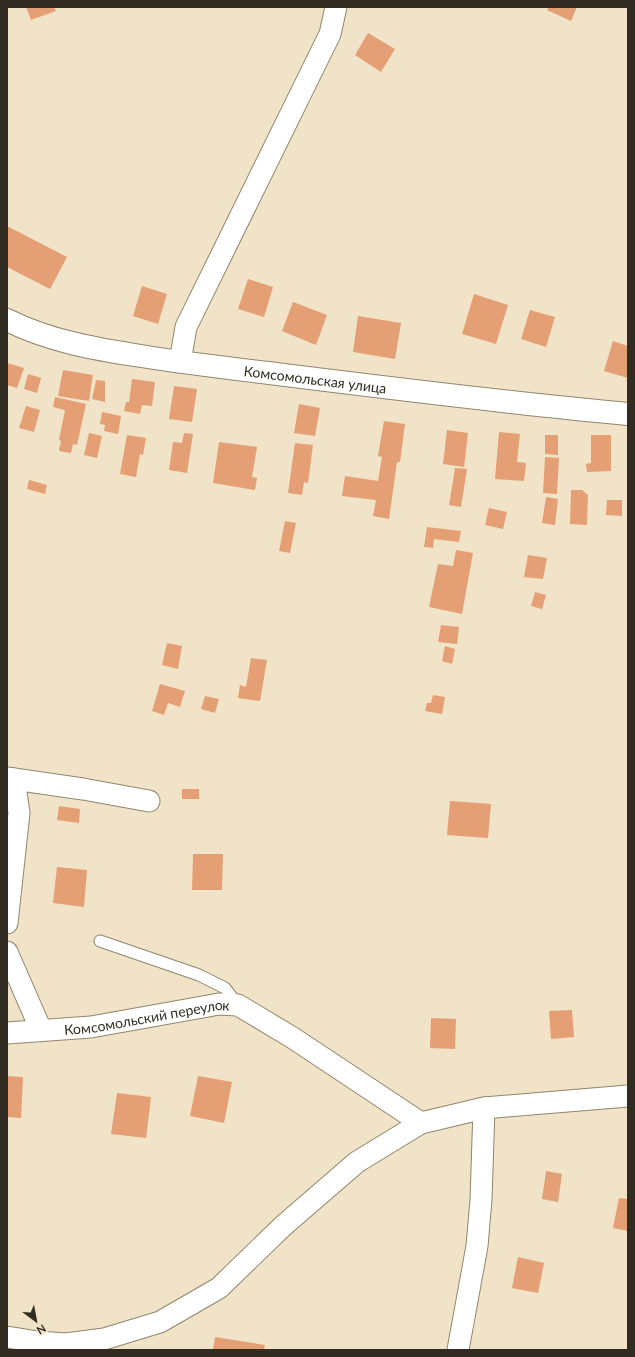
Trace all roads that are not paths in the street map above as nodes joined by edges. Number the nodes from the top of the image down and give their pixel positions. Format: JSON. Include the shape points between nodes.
{"nodes":[{"id":1,"x":336,"y":7,"type":"edge"},
{"id":2,"x":7,"y":320,"type":"edge"},
{"id":3,"x":180,"y":362,"type":"junction"},
{"id":4,"x":628,"y":414,"type":"edge"},
{"id":5,"x":10,"y":779,"type":"edge"},
{"id":6,"x":149,"y":801,"type":"dead end"},
{"id":7,"x":7,"y":923,"type":"edge"},
{"id":8,"x":100,"y":941,"type":"dead end"},
{"id":9,"x":7,"y":952,"type":"edge"},
{"id":10,"x":238,"y":1005,"type":"junction"},
{"id":11,"x":41,"y":1030,"type":"junction"},
{"id":12,"x":7,"y":1033,"type":"edge"},
{"id":13,"x":628,"y":1096,"type":"edge"},
{"id":14,"x":484,"y":1108,"type":"junction"},
{"id":15,"x":421,"y":1123,"type":"junction"},
{"id":16,"x":7,"y":1336,"type":"edge"},
{"id":17,"x":44,"y":1346,"type":"edge"},
{"id":18,"x":458,"y":1350,"type":"edge"}],
"edges":[{"from":1,"to":3,"type":"street","via":[[330,34],[186,327]]},
{"from":2,"to":3,"type":"street","name":"Комсомольская улица","via":[[26,329],[68,342]]},
{"from":3,"to":4,"type":"street","name":"Комсомольская улица","via":[[516,404]]},
{"from":5,"to":6,"type":"street"},
{"from":5,"to":7,"type":"street","via":[[19,813]]},
{"from":8,"to":10,"type":"lane","via":[[200,975],[225,988]]},
{"from":9,"to":11,"type":"street"},
{"from":10,"to":11,"type":"street","name":"Комсомольский переулок","via":[[220,1004],[91,1027]]},
{"from":10,"to":15,"type":"street","name":"Комсомольский переулок","via":[[293,1038]]},
{"from":11,"to":12,"type":"street","name":"Комсомольский переулок"},
{"from":13,"to":14,"type":"street"},
{"from":14,"to":15,"type":"street"},
{"from":14,"to":18,"type":"street","via":[[481,1200],[476,1246]]},
{"from":15,"to":17,"type":"street","via":[[357,1162],[283,1226],[219,1288],[160,1322],[104,1339]]},
{"from":16,"to":17,"type":"street"}]}
